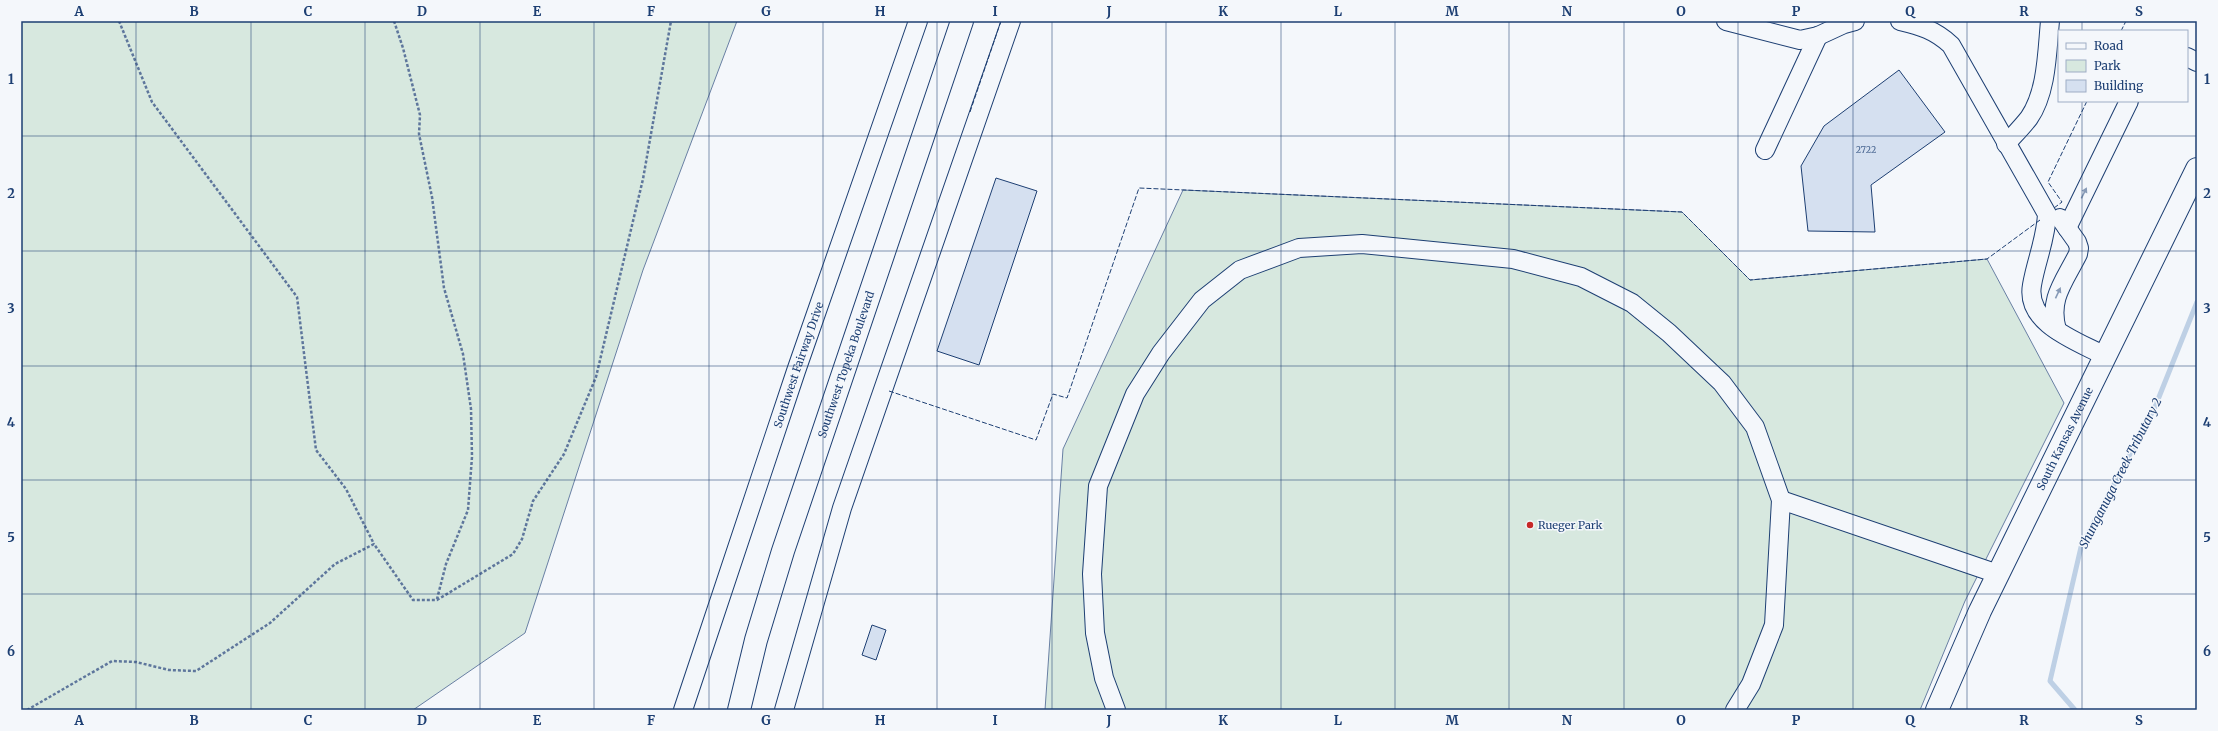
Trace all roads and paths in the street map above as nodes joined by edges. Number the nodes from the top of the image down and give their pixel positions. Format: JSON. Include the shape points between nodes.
{"nodes":[{"id":1,"x":119,"y":21,"type":"edge"},
{"id":2,"x":394,"y":21,"type":"edge"},
{"id":3,"x":671,"y":21,"type":"edge"},
{"id":4,"x":918,"y":21,"type":"edge"},
{"id":5,"x":962,"y":21,"type":"edge"},
{"id":6,"x":1011,"y":21,"type":"edge"},
{"id":7,"x":1726,"y":21,"type":"edge"},
{"id":8,"x":1855,"y":21,"type":"edge"},
{"id":9,"x":1900,"y":21,"type":"edge"},
{"id":10,"x":2050,"y":21,"type":"edge"},
{"id":11,"x":1818,"y":36,"type":"junction"},
{"id":12,"x":2188,"y":58,"type":"edge"},
{"id":13,"x":2197,"y":62,"type":"edge"},
{"id":14,"x":2129,"y":102,"type":"edge"},
{"id":15,"x":2006,"y":144,"type":"junction"},
{"id":16,"x":1765,"y":150,"type":"dead end"},
{"id":17,"x":2197,"y":169,"type":"edge"},
{"id":18,"x":2048,"y":214,"type":"junction"},
{"id":19,"x":2067,"y":228,"type":"junction"},
{"id":20,"x":2057,"y":330,"type":"junction"},
{"id":21,"x":2105,"y":356,"type":"junction"},
{"id":22,"x":1781,"y":500,"type":"junction"},
{"id":23,"x":374,"y":544,"type":"junction"},
{"id":24,"x":1998,"y":574,"type":"junction"},
{"id":25,"x":437,"y":600,"type":"junction"},
{"id":26,"x":27,"y":710,"type":"edge"},
{"id":27,"x":683,"y":710,"type":"edge"},
{"id":28,"x":739,"y":710,"type":"edge"},
{"id":29,"x":784,"y":710,"type":"edge"},
{"id":30,"x":1116,"y":710,"type":"edge"},
{"id":31,"x":1735,"y":710,"type":"edge"},
{"id":32,"x":1937,"y":710,"type":"edge"}],
"edges":[{"from":1,"to":23,"type":"path","via":[[152,102],[297,297],[316,450],[346,489]]},
{"from":2,"to":25,"type":"path","via":[[420,115],[419,134],[432,197],[444,288],[463,354],[471,409],[472,457],[468,510],[446,564]]},
{"from":3,"to":25,"type":"path","via":[[642,179],[596,377],[564,454],[533,501],[522,539],[512,554]]},
{"from":4,"to":27,"type":"street","name":"Southwest Fairway Drive","via":[[796,371]]},
{"from":5,"to":28,"type":"main road","name":"Southwest Topeka Boulevard","via":[[783,551],[756,640]]},
{"from":6,"to":29,"type":"street","via":[[842,508]]},
{"from":7,"to":11,"type":"street","via":[[1800,40]]},
{"from":8,"to":11,"type":"street"},
{"from":9,"to":15,"type":"street","via":[[1937,32],[1951,44]]},
{"from":10,"to":15,"type":"street","via":[[2042,84],[2037,102],[2029,117]]},
{"from":11,"to":16,"type":"street"},
{"from":12,"to":13,"type":"street"},
{"from":19,"to":14,"type":"street","one_way":true},
{"from":15,"to":18,"type":"street"},
{"from":17,"to":21,"type":"main road","name":"South Kansas Avenue"},
{"from":18,"to":19,"type":"street","via":[[2060,218]]},
{"from":18,"to":20,"type":"street","via":[[2031,298],[2034,308]]},
{"from":20,"to":19,"type":"street","one_way":true,"via":[[2053,305],[2079,248]]},
{"from":20,"to":21,"type":"street"},
{"from":21,"to":24,"type":"main road","name":"South Kansas Avenue"},
{"from":22,"to":24,"type":"street"},
{"from":22,"to":30,"type":"street","via":[[1755,427],[1722,383],[1669,333],[1632,303],[1581,277],[1512,259],[1362,244],[1299,248],[1240,270],[1202,300],[1161,353],[1135,394],[1098,486],[1092,574],[1095,633],[1104,678]]},
{"from":22,"to":31,"type":"street","via":[[1774,625],[1751,684]]},
{"from":23,"to":25,"type":"path","via":[[413,600]]},
{"from":23,"to":26,"type":"path","via":[[335,564],[270,623],[196,671],[169,670],[136,662],[112,661]]},
{"from":24,"to":32,"type":"main road","name":"South Kansas Avenue"}]}
